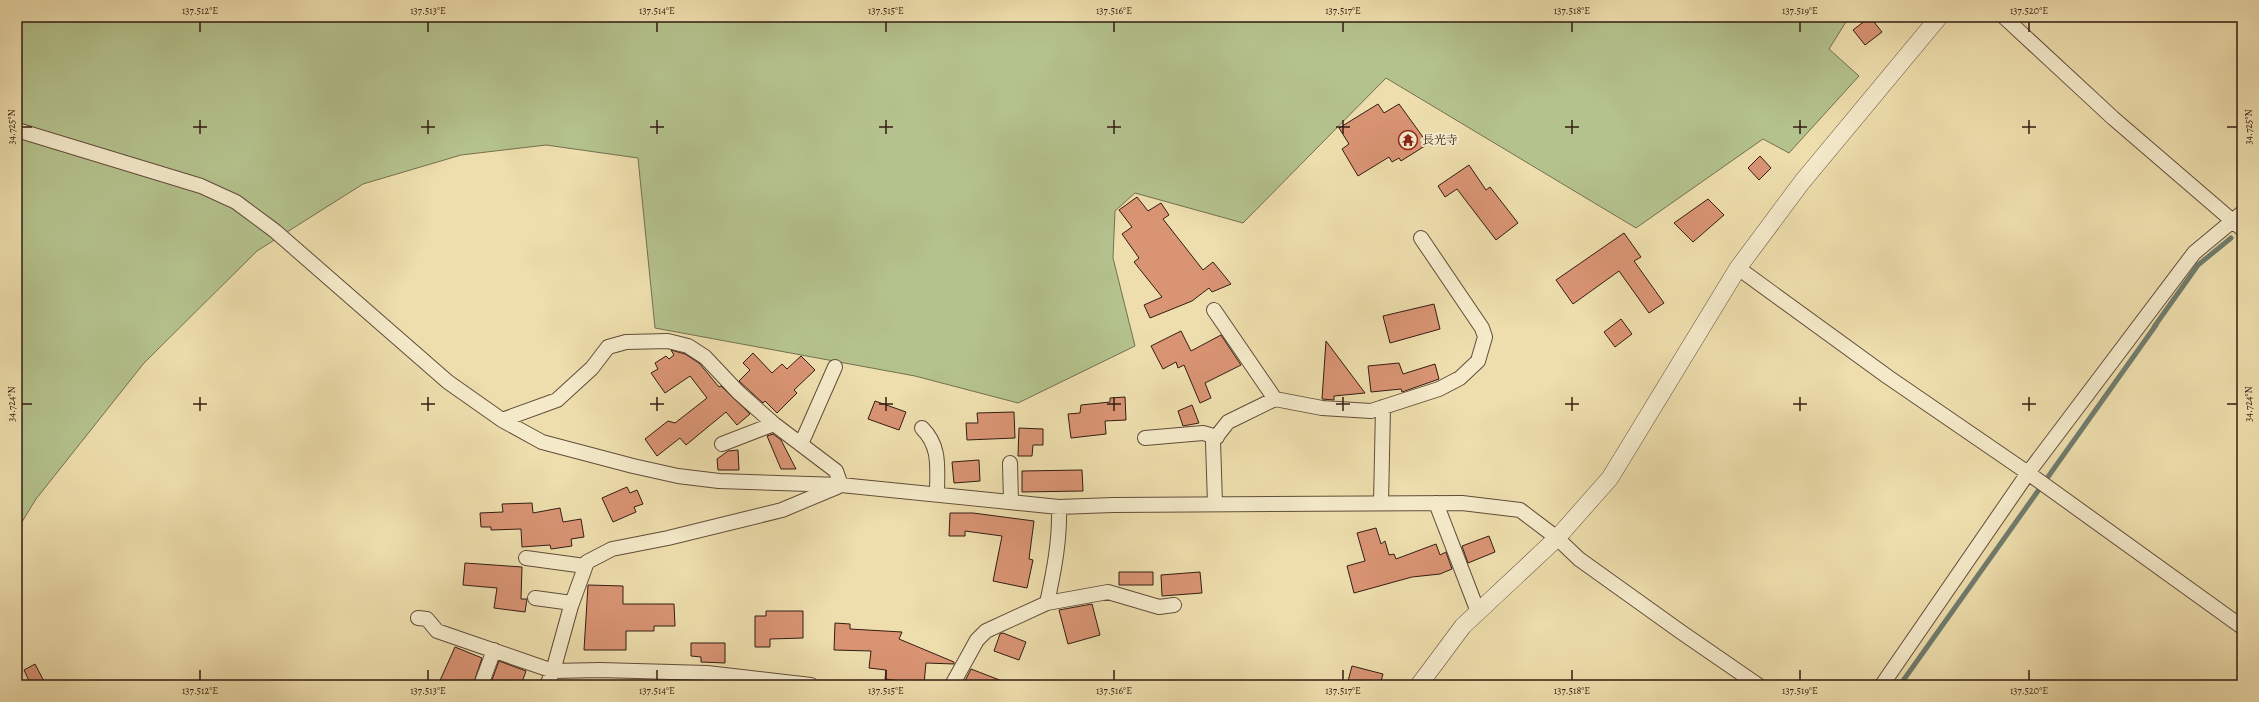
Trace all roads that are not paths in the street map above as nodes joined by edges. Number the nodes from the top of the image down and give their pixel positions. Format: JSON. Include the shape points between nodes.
{"nodes":[{"id":1,"x":1939,"y":17,"type":"edge"},
{"id":2,"x":2004,"y":17,"type":"edge"},
{"id":3,"x":17,"y":130,"type":"edge"},
{"id":4,"x":2239,"y":221,"type":"edge"},
{"id":5,"x":1421,"y":238,"type":"dead end"},
{"id":6,"x":1738,"y":268,"type":"junction"},
{"id":7,"x":1214,"y":310,"type":"dead end"},
{"id":8,"x":835,"y":367,"type":"dead end"},
{"id":9,"x":1275,"y":399,"type":"junction"},
{"id":10,"x":1383,"y":407,"type":"junction"},
{"id":11,"x":502,"y":420,"type":"junction"},
{"id":12,"x":774,"y":424,"type":"junction"},
{"id":13,"x":922,"y":428,"type":"dead end"},
{"id":14,"x":1217,"y":437,"type":"junction"},
{"id":15,"x":1145,"y":438,"type":"dead end"},
{"id":16,"x":722,"y":444,"type":"dead end"},
{"id":17,"x":801,"y":444,"type":"junction"},
{"id":18,"x":1010,"y":463,"type":"dead end"},
{"id":19,"x":2028,"y":473,"type":"junction"},
{"id":20,"x":840,"y":485,"type":"junction"},
{"id":21,"x":937,"y":494,"type":"junction"},
{"id":22,"x":1011,"y":501,"type":"junction"},
{"id":23,"x":1381,"y":503,"type":"junction"},
{"id":24,"x":1436,"y":503,"type":"junction"},
{"id":25,"x":1215,"y":504,"type":"junction"},
{"id":26,"x":1059,"y":507,"type":"junction"},
{"id":27,"x":1557,"y":538,"type":"junction"},
{"id":28,"x":526,"y":558,"type":"dead end"},
{"id":29,"x":585,"y":566,"type":"junction"},
{"id":30,"x":535,"y":598,"type":"dead end"},
{"id":31,"x":572,"y":603,"type":"junction"},
{"id":32,"x":1047,"y":603,"type":"junction"},
{"id":33,"x":1174,"y":604,"type":"dead end"},
{"id":34,"x":1478,"y":612,"type":"junction"},
{"id":35,"x":418,"y":618,"type":"dead end"},
{"id":36,"x":2242,"y":627,"type":"edge"},
{"id":37,"x":494,"y":650,"type":"junction"},
{"id":38,"x":553,"y":671,"type":"junction"},
{"id":39,"x":481,"y":685,"type":"edge"},
{"id":40,"x":547,"y":685,"type":"edge"},
{"id":41,"x":811,"y":685,"type":"edge"},
{"id":42,"x":952,"y":685,"type":"edge"},
{"id":43,"x":1419,"y":685,"type":"edge"},
{"id":44,"x":1758,"y":685,"type":"edge"},
{"id":45,"x":1882,"y":685,"type":"edge"}],
"edges":[{"from":1,"to":6,"type":"street","via":[[1804,180]]},
{"from":2,"to":4,"type":"street","via":[[2112,118]]},
{"from":3,"to":11,"type":"street","via":[[201,186],[236,202],[275,231],[448,382]]},
{"from":4,"to":19,"type":"street","via":[[2194,253]]},
{"from":5,"to":10,"type":"street","via":[[1482,328],[1485,337],[1478,361],[1460,378],[1439,389]]},
{"from":6,"to":19,"type":"street","via":[[1888,378]]},
{"from":6,"to":27,"type":"street","via":[[1610,478]]},
{"from":7,"to":9,"type":"street"},
{"from":8,"to":17,"type":"street"},
{"from":9,"to":10,"type":"street","via":[[1322,408],[1371,411]]},
{"from":9,"to":14,"type":"street","via":[[1228,422]]},
{"from":10,"to":23,"type":"street"},
{"from":11,"to":12,"type":"street","via":[[557,400],[592,368],[608,347],[626,342],[655,340],[688,346],[705,357],[738,392]]},
{"from":11,"to":20,"type":"street","via":[[542,442],[678,476],[719,481]]},
{"from":12,"to":16,"type":"street"},
{"from":12,"to":17,"type":"street"},
{"from":13,"to":21,"type":"street","via":[[932,438],[936,452]]},
{"from":14,"to":15,"type":"street","via":[[1203,433]]},
{"from":14,"to":25,"type":"street","via":[[1214,441]]},
{"from":17,"to":20,"type":"street","via":[[836,470]]},
{"from":18,"to":22,"type":"street"},
{"from":19,"to":36,"type":"street"},
{"from":19,"to":45,"type":"street"},
{"from":20,"to":21,"type":"street"},
{"from":20,"to":29,"type":"street","via":[[782,510],[612,549],[587,562]]},
{"from":21,"to":22,"type":"street"},
{"from":22,"to":26,"type":"street"},
{"from":23,"to":24,"type":"street"},
{"from":23,"to":25,"type":"street"},
{"from":24,"to":27,"type":"street","via":[[1462,503],[1520,510]]},
{"from":24,"to":34,"type":"street"},
{"from":25,"to":26,"type":"street"},
{"from":26,"to":32,"type":"street","via":[[1055,568]]},
{"from":27,"to":34,"type":"street"},
{"from":27,"to":44,"type":"street","via":[[1579,559]]},
{"from":28,"to":29,"type":"street"},
{"from":29,"to":31,"type":"street"},
{"from":30,"to":31,"type":"street"},
{"from":31,"to":38,"type":"street"},
{"from":32,"to":33,"type":"street","via":[[1108,592],[1159,607]]},
{"from":32,"to":42,"type":"street","via":[[986,631],[977,640]]},
{"from":34,"to":43,"type":"street","via":[[1463,626]]},
{"from":35,"to":37,"type":"street","via":[[427,619],[437,631]]},
{"from":37,"to":38,"type":"street"},
{"from":37,"to":39,"type":"street"},
{"from":38,"to":40,"type":"street"},
{"from":38,"to":41,"type":"street","via":[[706,673]]}]}
